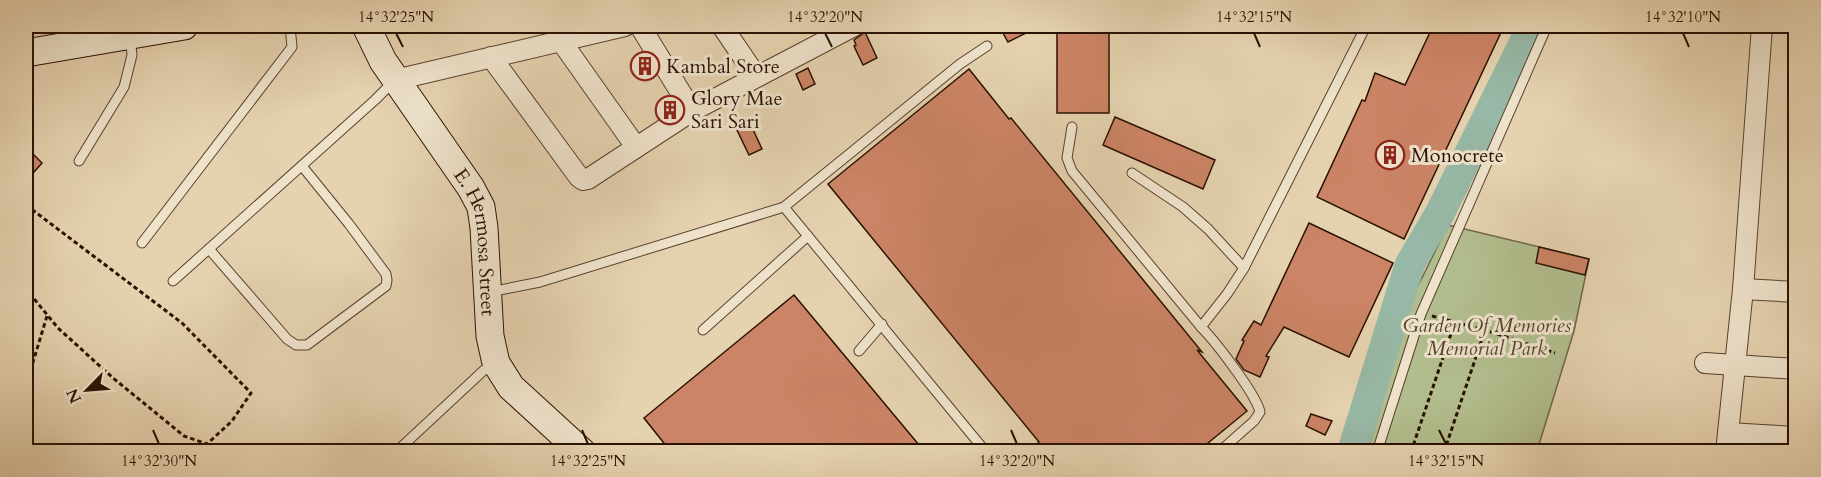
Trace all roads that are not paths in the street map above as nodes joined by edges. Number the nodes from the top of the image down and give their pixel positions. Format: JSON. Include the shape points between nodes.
{"nodes":[{"id":1,"x":184,"y":26,"type":"edge"},
{"id":2,"x":290,"y":26,"type":"edge"},
{"id":3,"x":366,"y":26,"type":"edge"},
{"id":4,"x":625,"y":26,"type":"edge"},
{"id":5,"x":640,"y":26,"type":"edge"},
{"id":6,"x":722,"y":26,"type":"edge"},
{"id":7,"x":854,"y":26,"type":"edge"},
{"id":8,"x":1366,"y":26,"type":"edge"},
{"id":9,"x":1547,"y":26,"type":"edge"},
{"id":10,"x":1762,"y":26,"type":"edge"},
{"id":11,"x":130,"y":35,"type":"junction"},
{"id":12,"x":561,"y":41,"type":"junction"},
{"id":13,"x":987,"y":46,"type":"dead end"},
{"id":14,"x":26,"y":53,"type":"edge"},
{"id":15,"x":491,"y":57,"type":"junction"},
{"id":16,"x":756,"y":76,"type":"junction"},
{"id":17,"x":395,"y":80,"type":"junction"},
{"id":18,"x":692,"y":111,"type":"junction"},
{"id":19,"x":1072,"y":127,"type":"dead end"},
{"id":20,"x":636,"y":147,"type":"junction"},
{"id":21,"x":79,"y":160,"type":"dead end"},
{"id":22,"x":302,"y":166,"type":"junction"},
{"id":23,"x":1132,"y":173,"type":"dead end"},
{"id":24,"x":784,"y":207,"type":"junction"},
{"id":25,"x":808,"y":236,"type":"junction"},
{"id":26,"x":142,"y":243,"type":"dead end"},
{"id":27,"x":209,"y":249,"type":"junction"},
{"id":28,"x":1244,"y":268,"type":"junction"},
{"id":29,"x":173,"y":280,"type":"dead end"},
{"id":30,"x":1743,"y":289,"type":"junction"},
{"id":31,"x":1796,"y":292,"type":"edge"},
{"id":32,"x":487,"y":293,"type":"junction"},
{"id":33,"x":882,"y":324,"type":"junction"},
{"id":34,"x":1202,"y":327,"type":"junction"},
{"id":35,"x":703,"y":330,"type":"dead end"},
{"id":36,"x":859,"y":351,"type":"dead end"},
{"id":37,"x":496,"y":363,"type":"junction"},
{"id":38,"x":1705,"y":363,"type":"dead end"},
{"id":39,"x":1734,"y":365,"type":"junction"},
{"id":40,"x":1796,"y":369,"type":"edge"},
{"id":41,"x":1796,"y":437,"type":"edge"},
{"id":42,"x":1727,"y":442,"type":"edge"},
{"id":43,"x":396,"y":452,"type":"edge"},
{"id":44,"x":582,"y":452,"type":"edge"},
{"id":45,"x":986,"y":452,"type":"edge"},
{"id":46,"x":1219,"y":452,"type":"edge"},
{"id":47,"x":1377,"y":452,"type":"edge"}],
"edges":[{"from":1,"to":11,"type":"street"},
{"from":2,"to":26,"type":"lane","via":[[292,46]]},
{"from":3,"to":17,"type":"street","name":"E. Hermosa Street"},
{"from":4,"to":12,"type":"street"},
{"from":5,"to":18,"type":"street"},
{"from":6,"to":16,"type":"street"},
{"from":7,"to":16,"type":"street"},
{"from":8,"to":28,"type":"lane"},
{"from":9,"to":47,"type":"lane","via":[[1421,314]]},
{"from":10,"to":30,"type":"street"},
{"from":11,"to":14,"type":"street"},
{"from":11,"to":21,"type":"lane","via":[[132,55],[124,87]]},
{"from":12,"to":15,"type":"street"},
{"from":12,"to":20,"type":"street"},
{"from":13,"to":24,"type":"lane"},
{"from":15,"to":17,"type":"street"},
{"from":15,"to":20,"type":"street","via":[[583,180]]},
{"from":16,"to":18,"type":"street"},
{"from":17,"to":22,"type":"lane"},
{"from":17,"to":32,"type":"street","name":"E. Hermosa Street","via":[[481,207]]},
{"from":18,"to":20,"type":"street"},
{"from":19,"to":34,"type":"lane","via":[[1067,158],[1071,171]]},
{"from":22,"to":27,"type":"lane"},
{"from":22,"to":27,"type":"lane","via":[[386,274],[386,286],[307,345],[296,345]]},
{"from":23,"to":28,"type":"lane","via":[[1208,228]]},
{"from":24,"to":25,"type":"lane"},
{"from":24,"to":32,"type":"lane","via":[[540,282]]},
{"from":25,"to":33,"type":"lane"},
{"from":25,"to":35,"type":"lane"},
{"from":27,"to":29,"type":"lane"},
{"from":28,"to":34,"type":"lane"},
{"from":30,"to":31,"type":"street"},
{"from":30,"to":39,"type":"street"},
{"from":32,"to":37,"type":"street","name":"E. Hermosa Street"},
{"from":33,"to":36,"type":"lane"},
{"from":33,"to":45,"type":"lane"},
{"from":34,"to":46,"type":"lane","via":[[1260,412]]},
{"from":37,"to":43,"type":"lane"},
{"from":37,"to":44,"type":"street","name":"E. Hermosa Street","via":[[511,387]]},
{"from":38,"to":39,"type":"street"},
{"from":39,"to":40,"type":"street"},
{"from":39,"to":42,"type":"street"},
{"from":41,"to":42,"type":"street"}]}
